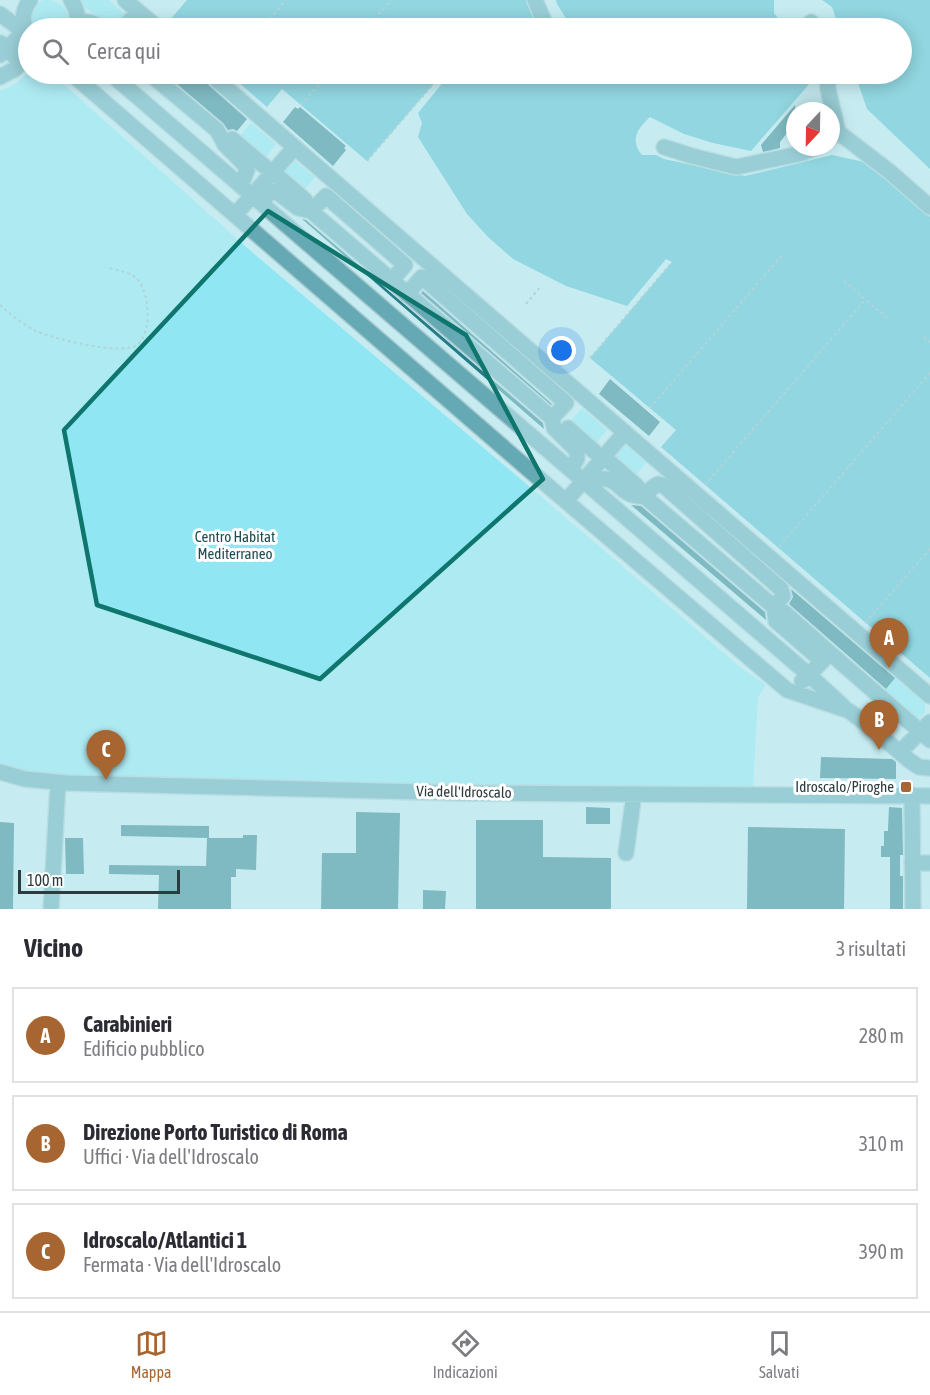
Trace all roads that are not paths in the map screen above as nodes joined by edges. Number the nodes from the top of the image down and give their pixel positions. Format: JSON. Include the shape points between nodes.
{"nodes":[{"id":1,"x":30,"y":0,"type":"edge"},
{"id":2,"x":71,"y":0,"type":"edge"},
{"id":3,"x":125,"y":0,"type":"edge"},
{"id":4,"x":535,"y":0,"type":"edge"},
{"id":5,"x":138,"y":12,"type":"junction"},
{"id":6,"x":0,"y":14,"type":"edge"},
{"id":7,"x":23,"y":18,"type":"edge"},
{"id":8,"x":78,"y":18,"type":"edge"},
{"id":9,"x":132,"y":18,"type":"edge"},
{"id":10,"x":146,"y":18,"type":"edge"},
{"id":11,"x":543,"y":18,"type":"edge"},
{"id":12,"x":18,"y":27,"type":"edge"},
{"id":13,"x":18,"y":38,"type":"edge"},
{"id":14,"x":3,"y":49,"type":"edge"},
{"id":15,"x":18,"y":56,"type":"edge"},
{"id":16,"x":18,"y":66,"type":"edge"},
{"id":17,"x":0,"y":77,"type":"edge"},
{"id":18,"x":84,"y":84,"type":"edge"},
{"id":19,"x":123,"y":84,"type":"edge"},
{"id":20,"x":162,"y":84,"type":"edge"},
{"id":21,"x":222,"y":84,"type":"edge"},
{"id":22,"x":828,"y":84,"type":"edge"},
{"id":23,"x":830,"y":102,"type":"edge"},
{"id":24,"x":231,"y":138,"type":"dead end"},
{"id":25,"x":840,"y":138,"type":"edge"},
{"id":26,"x":291,"y":144,"type":"junction"},
{"id":27,"x":664,"y":147,"type":"dead end"},
{"id":28,"x":789,"y":156,"type":"edge"},
{"id":29,"x":268,"y":169,"type":"junction"},
{"id":30,"x":249,"y":192,"type":"junction"},
{"id":31,"x":308,"y":205,"type":"junction"},
{"id":32,"x":930,"y":207,"type":"edge"},
{"id":33,"x":231,"y":212,"type":"junction"},
{"id":34,"x":392,"y":280,"type":"junction"},
{"id":35,"x":407,"y":294,"type":"junction"},
{"id":36,"x":556,"y":420,"type":"junction"},
{"id":37,"x":621,"y":429,"type":"junction"},
{"id":38,"x":599,"y":454,"type":"junction"},
{"id":39,"x":580,"y":478,"type":"junction"},
{"id":40,"x":641,"y":492,"type":"junction"},
{"id":41,"x":562,"y":498,"type":"junction"},
{"id":42,"x":826,"y":657,"type":"junction"},
{"id":43,"x":809,"y":675,"type":"junction"},
{"id":44,"x":787,"y":690,"type":"junction"},
{"id":45,"x":930,"y":696,"type":"edge"},
{"id":46,"x":849,"y":711,"type":"junction"},
{"id":47,"x":927,"y":731,"type":"edge"},
{"id":48,"x":900,"y":752,"type":"junction"},
{"id":49,"x":930,"y":768,"type":"edge"},
{"id":50,"x":0,"y":772,"type":"edge"},
{"id":51,"x":58,"y":783,"type":"junction"},
{"id":52,"x":634,"y":794,"type":"junction"},
{"id":53,"x":912,"y":795,"type":"junction"},
{"id":54,"x":930,"y":796,"type":"edge"},
{"id":55,"x":626,"y":853,"type":"dead end"},
{"id":56,"x":912,"y":863,"type":"junction"},
{"id":57,"x":930,"y":863,"type":"edge"},
{"id":58,"x":51,"y":909,"type":"edge"},
{"id":59,"x":913,"y":909,"type":"edge"}],
"edges":[{"from":1,"to":7,"type":"street"},
{"from":2,"to":8,"type":"street"},
{"from":3,"to":5,"type":"street"},
{"from":4,"to":11,"type":"street"},
{"from":5,"to":9,"type":"street"},
{"from":5,"to":10,"type":"street"},
{"from":6,"to":12,"type":"street"},
{"from":13,"to":14,"type":"street"},
{"from":14,"to":15,"type":"street"},
{"from":16,"to":17,"type":"street"},
{"from":18,"to":33,"type":"street"},
{"from":19,"to":30,"type":"street"},
{"from":20,"to":30,"type":"street","via":[[217,130],[244,164]]},
{"from":21,"to":26,"type":"street"},
{"from":22,"to":23,"type":"street"},
{"from":24,"to":29,"type":"street"},
{"from":25,"to":32,"type":"street","via":[[890,172]]},
{"from":26,"to":29,"type":"street"},
{"from":26,"to":37,"type":"street"},
{"from":27,"to":28,"type":"street","via":[[736,167]]},
{"from":29,"to":30,"type":"street"},
{"from":29,"to":31,"type":"street"},
{"from":30,"to":31,"type":"street","via":[[272,191],[298,208]]},
{"from":30,"to":33,"type":"street"},
{"from":30,"to":39,"type":"street"},
{"from":31,"to":34,"type":"street"},
{"from":31,"to":34,"type":"street","via":[[326,196],[405,265]]},
{"from":33,"to":41,"type":"street"},
{"from":34,"to":35,"type":"street"},
{"from":35,"to":36,"type":"street"},
{"from":35,"to":36,"type":"street","via":[[422,277],[566,404]]},
{"from":36,"to":38,"type":"street"},
{"from":36,"to":39,"type":"street","via":[[554,428],[577,451]]},
{"from":37,"to":38,"type":"street"},
{"from":37,"to":45,"type":"street"},
{"from":38,"to":39,"type":"street"},
{"from":38,"to":40,"type":"street"},
{"from":39,"to":40,"type":"street","via":[[612,480],[630,495]]},
{"from":39,"to":41,"type":"street"},
{"from":39,"to":43,"type":"street"},
{"from":40,"to":42,"type":"street","via":[[663,485],[781,589],[779,610]]},
{"from":41,"to":44,"type":"street"},
{"from":42,"to":43,"type":"street"},
{"from":42,"to":47,"type":"street"},
{"from":43,"to":44,"type":"street","via":[[798,687]]},
{"from":43,"to":46,"type":"street"},
{"from":44,"to":46,"type":"street"},
{"from":46,"to":48,"type":"street"},
{"from":47,"to":48,"type":"street"},
{"from":48,"to":49,"type":"street","via":[[920,767]]},
{"from":50,"to":51,"type":"street","name":"Via dell'Idroscalo"},
{"from":51,"to":52,"type":"street","name":"Via dell'Idroscalo"},
{"from":51,"to":58,"type":"street"},
{"from":52,"to":53,"type":"street","name":"Via dell'Idroscalo"},
{"from":52,"to":55,"type":"street"},
{"from":53,"to":54,"type":"street","name":"Via dell'Idroscalo"},
{"from":53,"to":56,"type":"street"},
{"from":56,"to":57,"type":"street"},
{"from":56,"to":59,"type":"street"}]}
